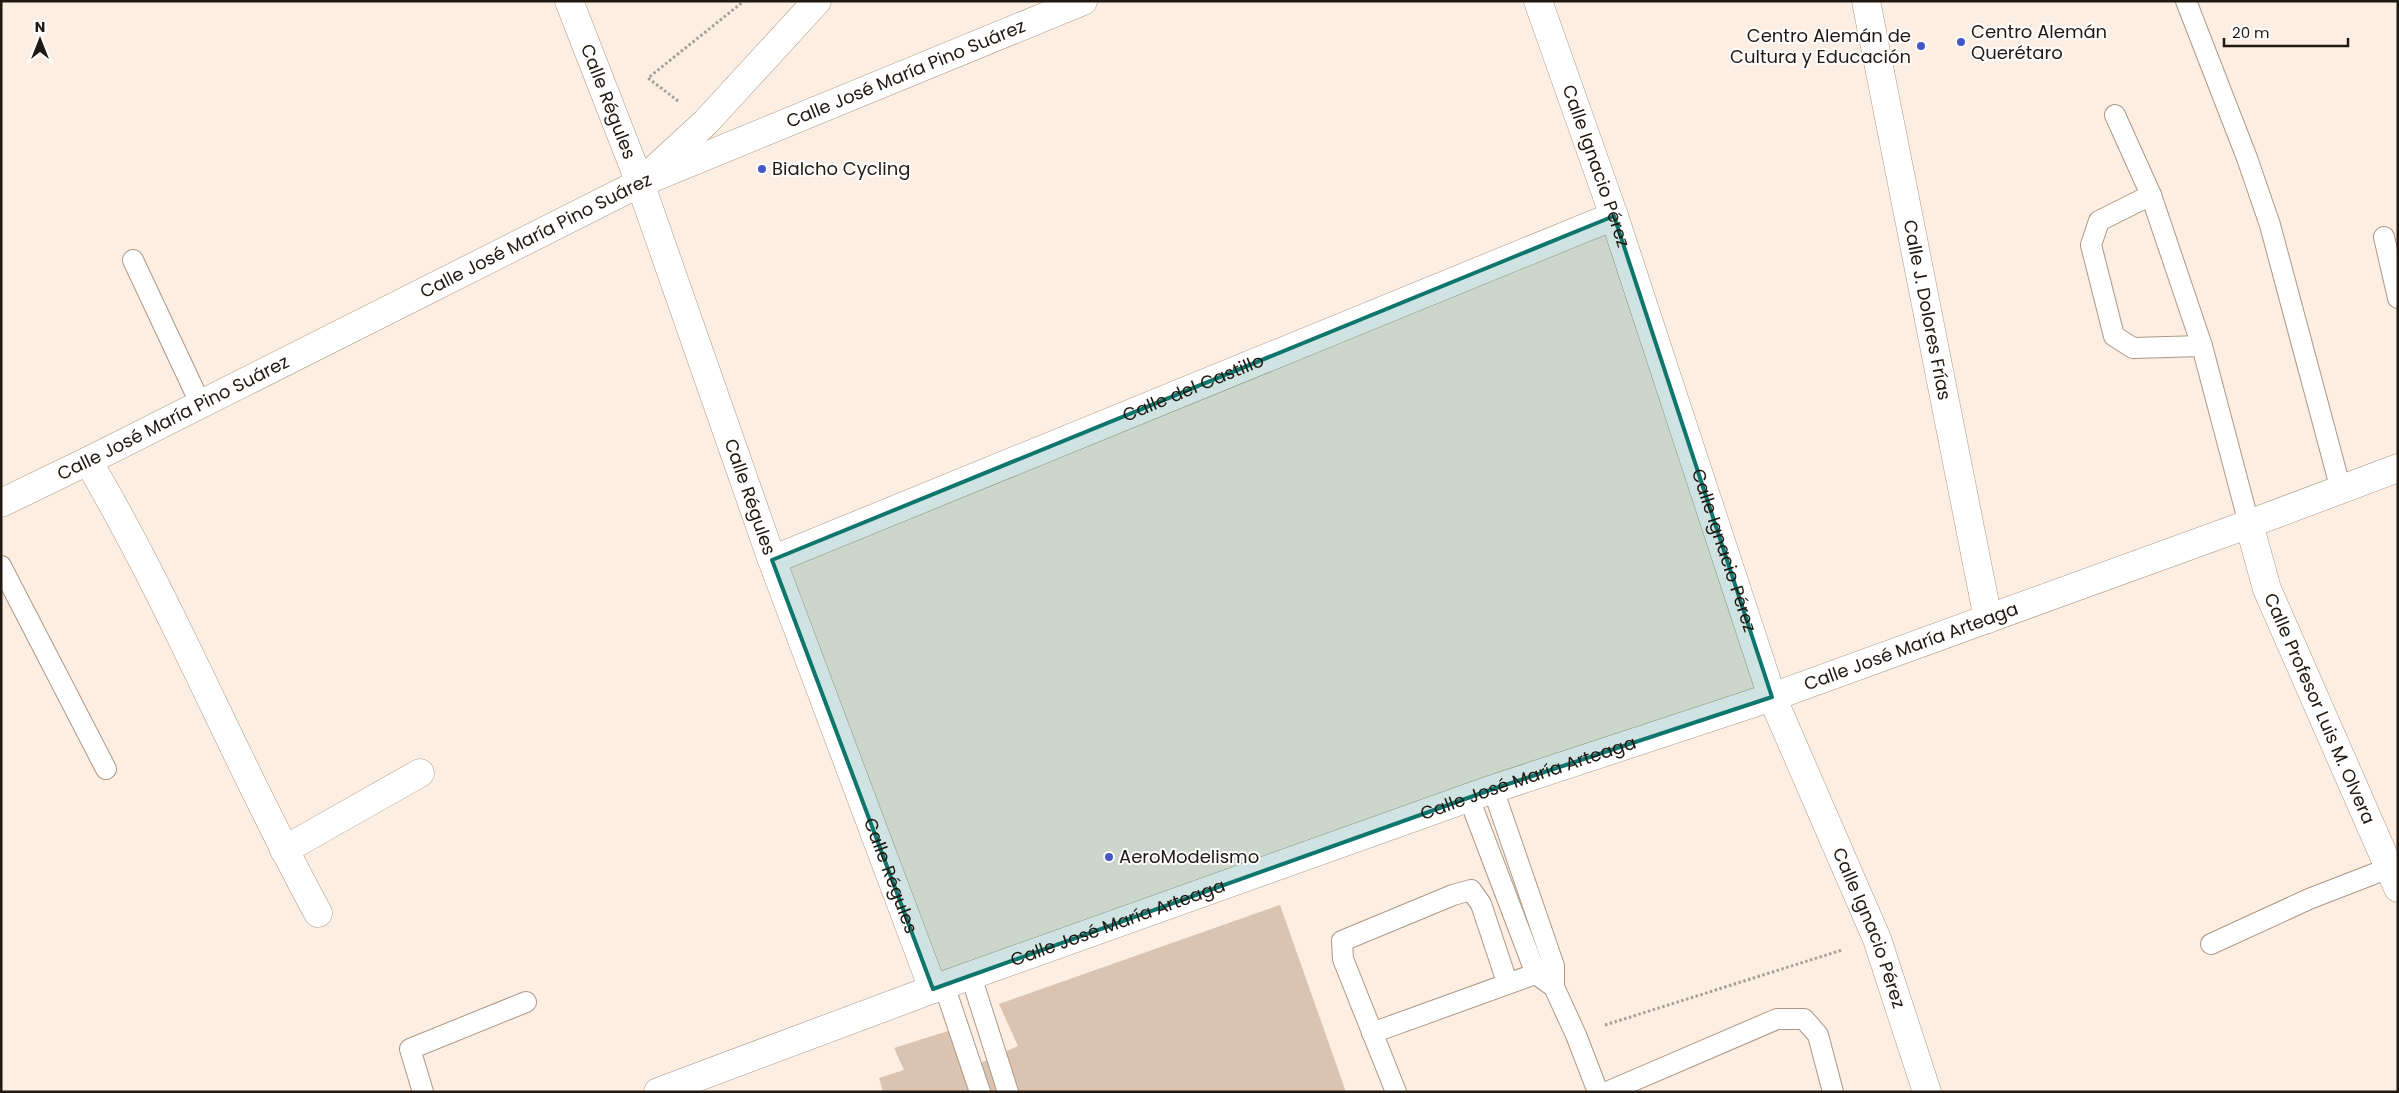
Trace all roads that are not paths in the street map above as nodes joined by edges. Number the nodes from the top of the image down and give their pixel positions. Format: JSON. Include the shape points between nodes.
{"nodes":[{"id":1,"x":569,"y":1,"type":"edge"},
{"id":2,"x":817,"y":1,"type":"edge"},
{"id":3,"x":1083,"y":1,"type":"edge"},
{"id":4,"x":1538,"y":1,"type":"edge"},
{"id":5,"x":1866,"y":1,"type":"edge"},
{"id":6,"x":2186,"y":1,"type":"edge"},
{"id":7,"x":2115,"y":115,"type":"dead end"},
{"id":8,"x":640,"y":183,"type":"junction"},
{"id":9,"x":2151,"y":195,"type":"junction"},
{"id":10,"x":1614,"y":216,"type":"junction"},
{"id":11,"x":2384,"y":237,"type":"dead end"},
{"id":12,"x":133,"y":260,"type":"dead end"},
{"id":13,"x":2398,"y":298,"type":"edge"},
{"id":14,"x":2202,"y":346,"type":"junction"},
{"id":15,"x":201,"y":405,"type":"junction"},
{"id":16,"x":88,"y":462,"type":"junction"},
{"id":17,"x":2398,"y":468,"type":"edge"},
{"id":18,"x":2341,"y":490,"type":"junction"},
{"id":19,"x":1,"y":503,"type":"edge"},
{"id":20,"x":2249,"y":524,"type":"junction"},
{"id":21,"x":772,"y":560,"type":"junction"},
{"id":22,"x":1,"y":566,"type":"edge"},
{"id":23,"x":1988,"y":619,"type":"junction"},
{"id":24,"x":1772,"y":698,"type":"junction"},
{"id":25,"x":106,"y":769,"type":"dead end"},
{"id":26,"x":420,"y":773,"type":"dead end"},
{"id":27,"x":1481,"y":794,"type":"junction"},
{"id":28,"x":284,"y":850,"type":"junction"},
{"id":29,"x":2393,"y":878,"type":"edge"},
{"id":30,"x":318,"y":913,"type":"dead end"},
{"id":31,"x":2211,"y":944,"type":"dead end"},
{"id":32,"x":1554,"y":966,"type":"junction"},
{"id":33,"x":1536,"y":974,"type":"junction"},
{"id":34,"x":972,"y":976,"type":"junction"},
{"id":35,"x":1507,"y":982,"type":"junction"},
{"id":36,"x":939,"y":987,"type":"junction"},
{"id":37,"x":1554,"y":988,"type":"junction"},
{"id":38,"x":526,"y":1002,"type":"dead end"},
{"id":39,"x":1372,"y":1033,"type":"junction"},
{"id":40,"x":423,"y":1092,"type":"edge"},
{"id":41,"x":658,"y":1092,"type":"edge"},
{"id":42,"x":980,"y":1092,"type":"edge"},
{"id":43,"x":1008,"y":1092,"type":"edge"},
{"id":44,"x":1396,"y":1092,"type":"edge"},
{"id":45,"x":1598,"y":1092,"type":"edge"},
{"id":46,"x":1607,"y":1092,"type":"edge"},
{"id":47,"x":1833,"y":1092,"type":"edge"},
{"id":48,"x":1927,"y":1092,"type":"edge"}],
"edges":[{"from":1,"to":8,"type":"street","name":"Calle Régules"},
{"from":2,"to":8,"type":"street","via":[[706,122]]},
{"from":3,"to":8,"type":"street","name":"Calle José María Pino Suárez"},
{"from":4,"to":10,"type":"street","name":"Calle Ignacio Pérez"},
{"from":5,"to":23,"type":"street","name":"Calle J. Dolores Frías"},
{"from":6,"to":18,"type":"lane","via":[[2270,225]]},
{"from":7,"to":9,"type":"lane"},
{"from":8,"to":15,"type":"street","name":"Calle José María Pino Suárez"},
{"from":8,"to":21,"type":"street","name":"Calle Régules"},
{"from":9,"to":14,"type":"lane"},
{"from":9,"to":14,"type":"lane","via":[[2099,221],[2092,245],[2114,336],[2133,348]]},
{"from":10,"to":21,"type":"street","name":"Calle del Castillo"},
{"from":10,"to":24,"type":"street","name":"Calle Ignacio Pérez"},
{"from":11,"to":13,"type":"lane"},
{"from":12,"to":15,"type":"lane"},
{"from":14,"to":20,"type":"lane"},
{"from":15,"to":16,"type":"street","name":"Calle José María Pino Suárez"},
{"from":16,"to":19,"type":"street","name":"Calle José María Pino Suárez"},
{"from":16,"to":28,"type":"street","via":[[122,518]]},
{"from":17,"to":18,"type":"street","name":"Calle José María Arteaga"},
{"from":18,"to":20,"type":"street","name":"Calle José María Arteaga"},
{"from":20,"to":23,"type":"street","name":"Calle José María Arteaga"},
{"from":20,"to":29,"type":"street","name":"Calle Profesor Luis M. Olvera","via":[[2267,589]]},
{"from":21,"to":36,"type":"street","name":"Calle Régules"},
{"from":22,"to":25,"type":"lane"},
{"from":23,"to":24,"type":"street","name":"Calle José María Arteaga"},
{"from":24,"to":27,"type":"street","name":"Calle José María Arteaga"},
{"from":24,"to":48,"type":"street","name":"Calle Ignacio Pérez","via":[[1877,939]]},
{"from":26,"to":28,"type":"street"},
{"from":27,"to":32,"type":"lane"},
{"from":27,"to":33,"type":"lane"},
{"from":27,"to":34,"type":"street","name":"Calle José María Arteaga"},
{"from":28,"to":30,"type":"street"},
{"from":29,"to":31,"type":"lane","via":[[2309,899]]},
{"from":32,"to":33,"type":"lane"},
{"from":32,"to":37,"type":"lane"},
{"from":33,"to":35,"type":"lane"},
{"from":33,"to":37,"type":"lane"},
{"from":34,"to":36,"type":"street","name":"Calle José María Arteaga"},
{"from":34,"to":43,"type":"lane"},
{"from":35,"to":39,"type":"lane"},
{"from":35,"to":39,"type":"lane","via":[[1481,904],[1471,890],[1453,895],[1342,941],[1343,959]]},
{"from":36,"to":41,"type":"street","name":"Calle José María Arteaga"},
{"from":36,"to":42,"type":"lane"},
{"from":37,"to":45,"type":"lane"},
{"from":38,"to":40,"type":"lane","via":[[410,1049]]},
{"from":39,"to":44,"type":"lane"},
{"from":46,"to":47,"type":"lane","via":[[1777,1019],[1804,1019],[1818,1035]]}]}
